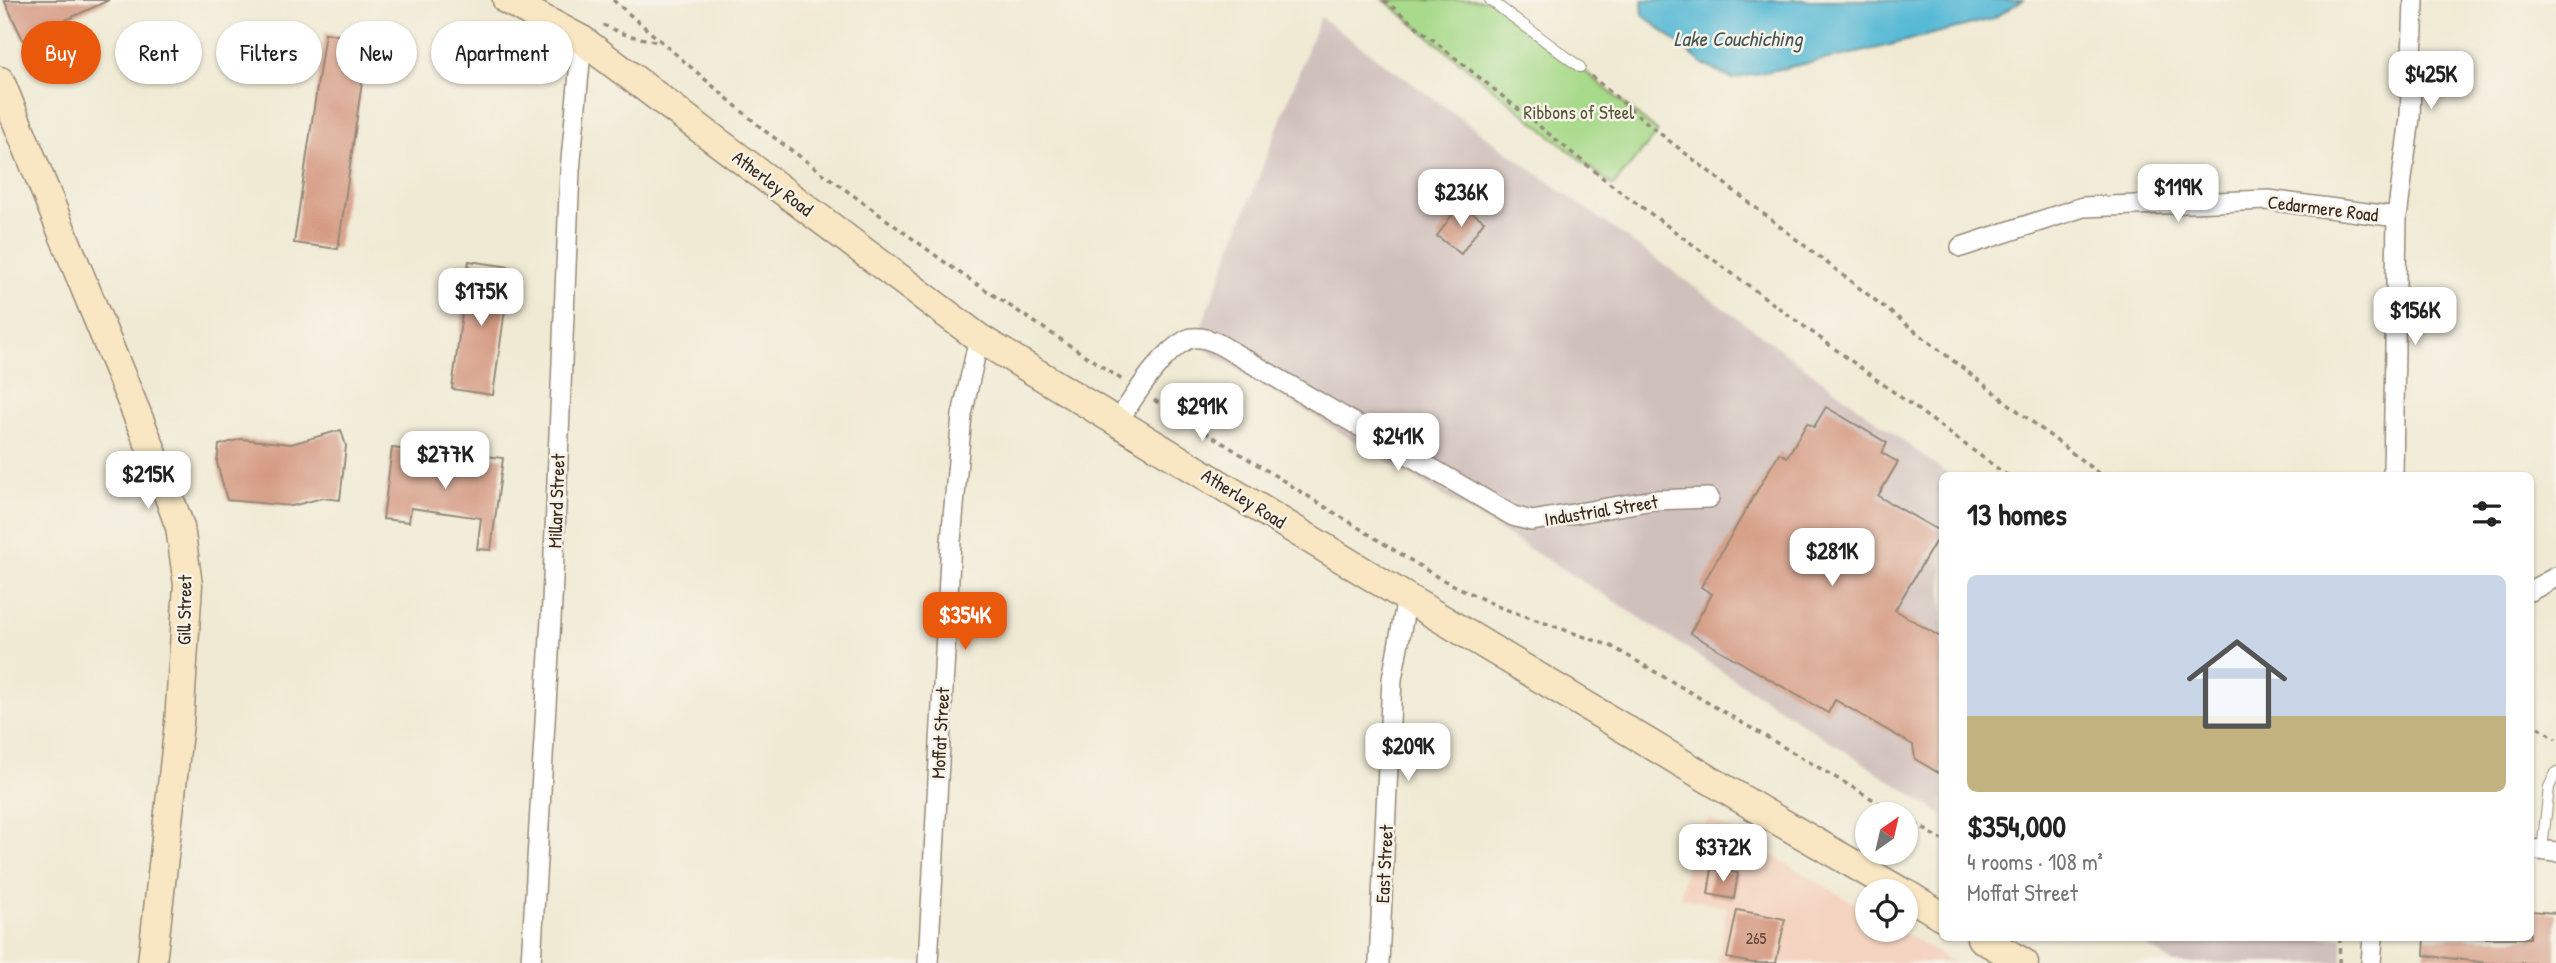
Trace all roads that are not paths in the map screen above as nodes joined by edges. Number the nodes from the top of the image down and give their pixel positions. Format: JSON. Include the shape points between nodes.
{"nodes":[{"id":1,"x":507,"y":0,"type":"edge"},
{"id":2,"x":1490,"y":0,"type":"edge"},
{"id":3,"x":2414,"y":0,"type":"edge"},
{"id":4,"x":588,"y":30,"type":"junction"},
{"id":5,"x":1580,"y":67,"type":"road end"},
{"id":6,"x":0,"y":81,"type":"edge"},
{"id":7,"x":2396,"y":217,"type":"junction"},
{"id":8,"x":1961,"y":247,"type":"dead end"},
{"id":9,"x":979,"y":338,"type":"junction"},
{"id":10,"x":1118,"y":421,"type":"junction"},
{"id":11,"x":2393,"y":472,"type":"edge"},
{"id":12,"x":1709,"y":498,"type":"dead end"},
{"id":13,"x":2556,"y":577,"type":"edge"},
{"id":14,"x":2534,"y":589,"type":"edge"},
{"id":15,"x":1408,"y":598,"type":"junction"},
{"id":16,"x":2556,"y":773,"type":"edge"},
{"id":17,"x":2552,"y":788,"type":"edge"},
{"id":18,"x":2543,"y":850,"type":"edge"},
{"id":19,"x":1879,"y":879,"type":"edge"},
{"id":20,"x":1918,"y":901,"type":"edge"},
{"id":21,"x":1939,"y":914,"type":"edge"},
{"id":22,"x":1986,"y":941,"type":"edge"},
{"id":23,"x":2373,"y":941,"type":"edge"},
{"id":24,"x":152,"y":963,"type":"edge"},
{"id":25,"x":531,"y":963,"type":"edge"},
{"id":26,"x":928,"y":963,"type":"edge"},
{"id":27,"x":1379,"y":963,"type":"edge"},
{"id":28,"x":2024,"y":963,"type":"edge"},
{"id":29,"x":2371,"y":963,"type":"edge"}],
"edges":[{"from":1,"to":4,"type":"main road","name":"Atherley Road"},
{"from":2,"to":5,"type":"lane"},
{"from":3,"to":7,"type":"street","via":[[2410,118]]},
{"from":4,"to":9,"type":"main road","name":"Atherley Road"},
{"from":4,"to":25,"type":"street","name":"Millard Street","via":[[570,171],[553,588]]},
{"from":6,"to":24,"type":"main road","name":"Gill Street","via":[[180,527],[188,585],[179,723]]},
{"from":7,"to":8,"type":"street","name":"Cedarmere Road","via":[[2268,200],[2083,207]]},
{"from":7,"to":11,"type":"street"},
{"from":9,"to":10,"type":"main road","name":"Atherley Road"},
{"from":9,"to":26,"type":"street","name":"Moffat Street","via":[[962,415],[951,541]]},
{"from":10,"to":12,"type":"street","name":"Industrial Street","via":[[1162,361],[1187,339],[1204,338],[1513,516],[1532,521],[1653,500]]},
{"from":10,"to":15,"type":"main road","name":"Atherley Road"},
{"from":13,"to":14,"type":"street"},
{"from":15,"to":19,"type":"main road","name":"Atherley Road"},
{"from":15,"to":27,"type":"street","name":"East Street","via":[[1392,679]]},
{"from":16,"to":17,"type":"lane"},
{"from":17,"to":18,"type":"lane"},
{"from":20,"to":21,"type":"main road"},
{"from":22,"to":28,"type":"main road"},
{"from":23,"to":29,"type":"street"}]}
